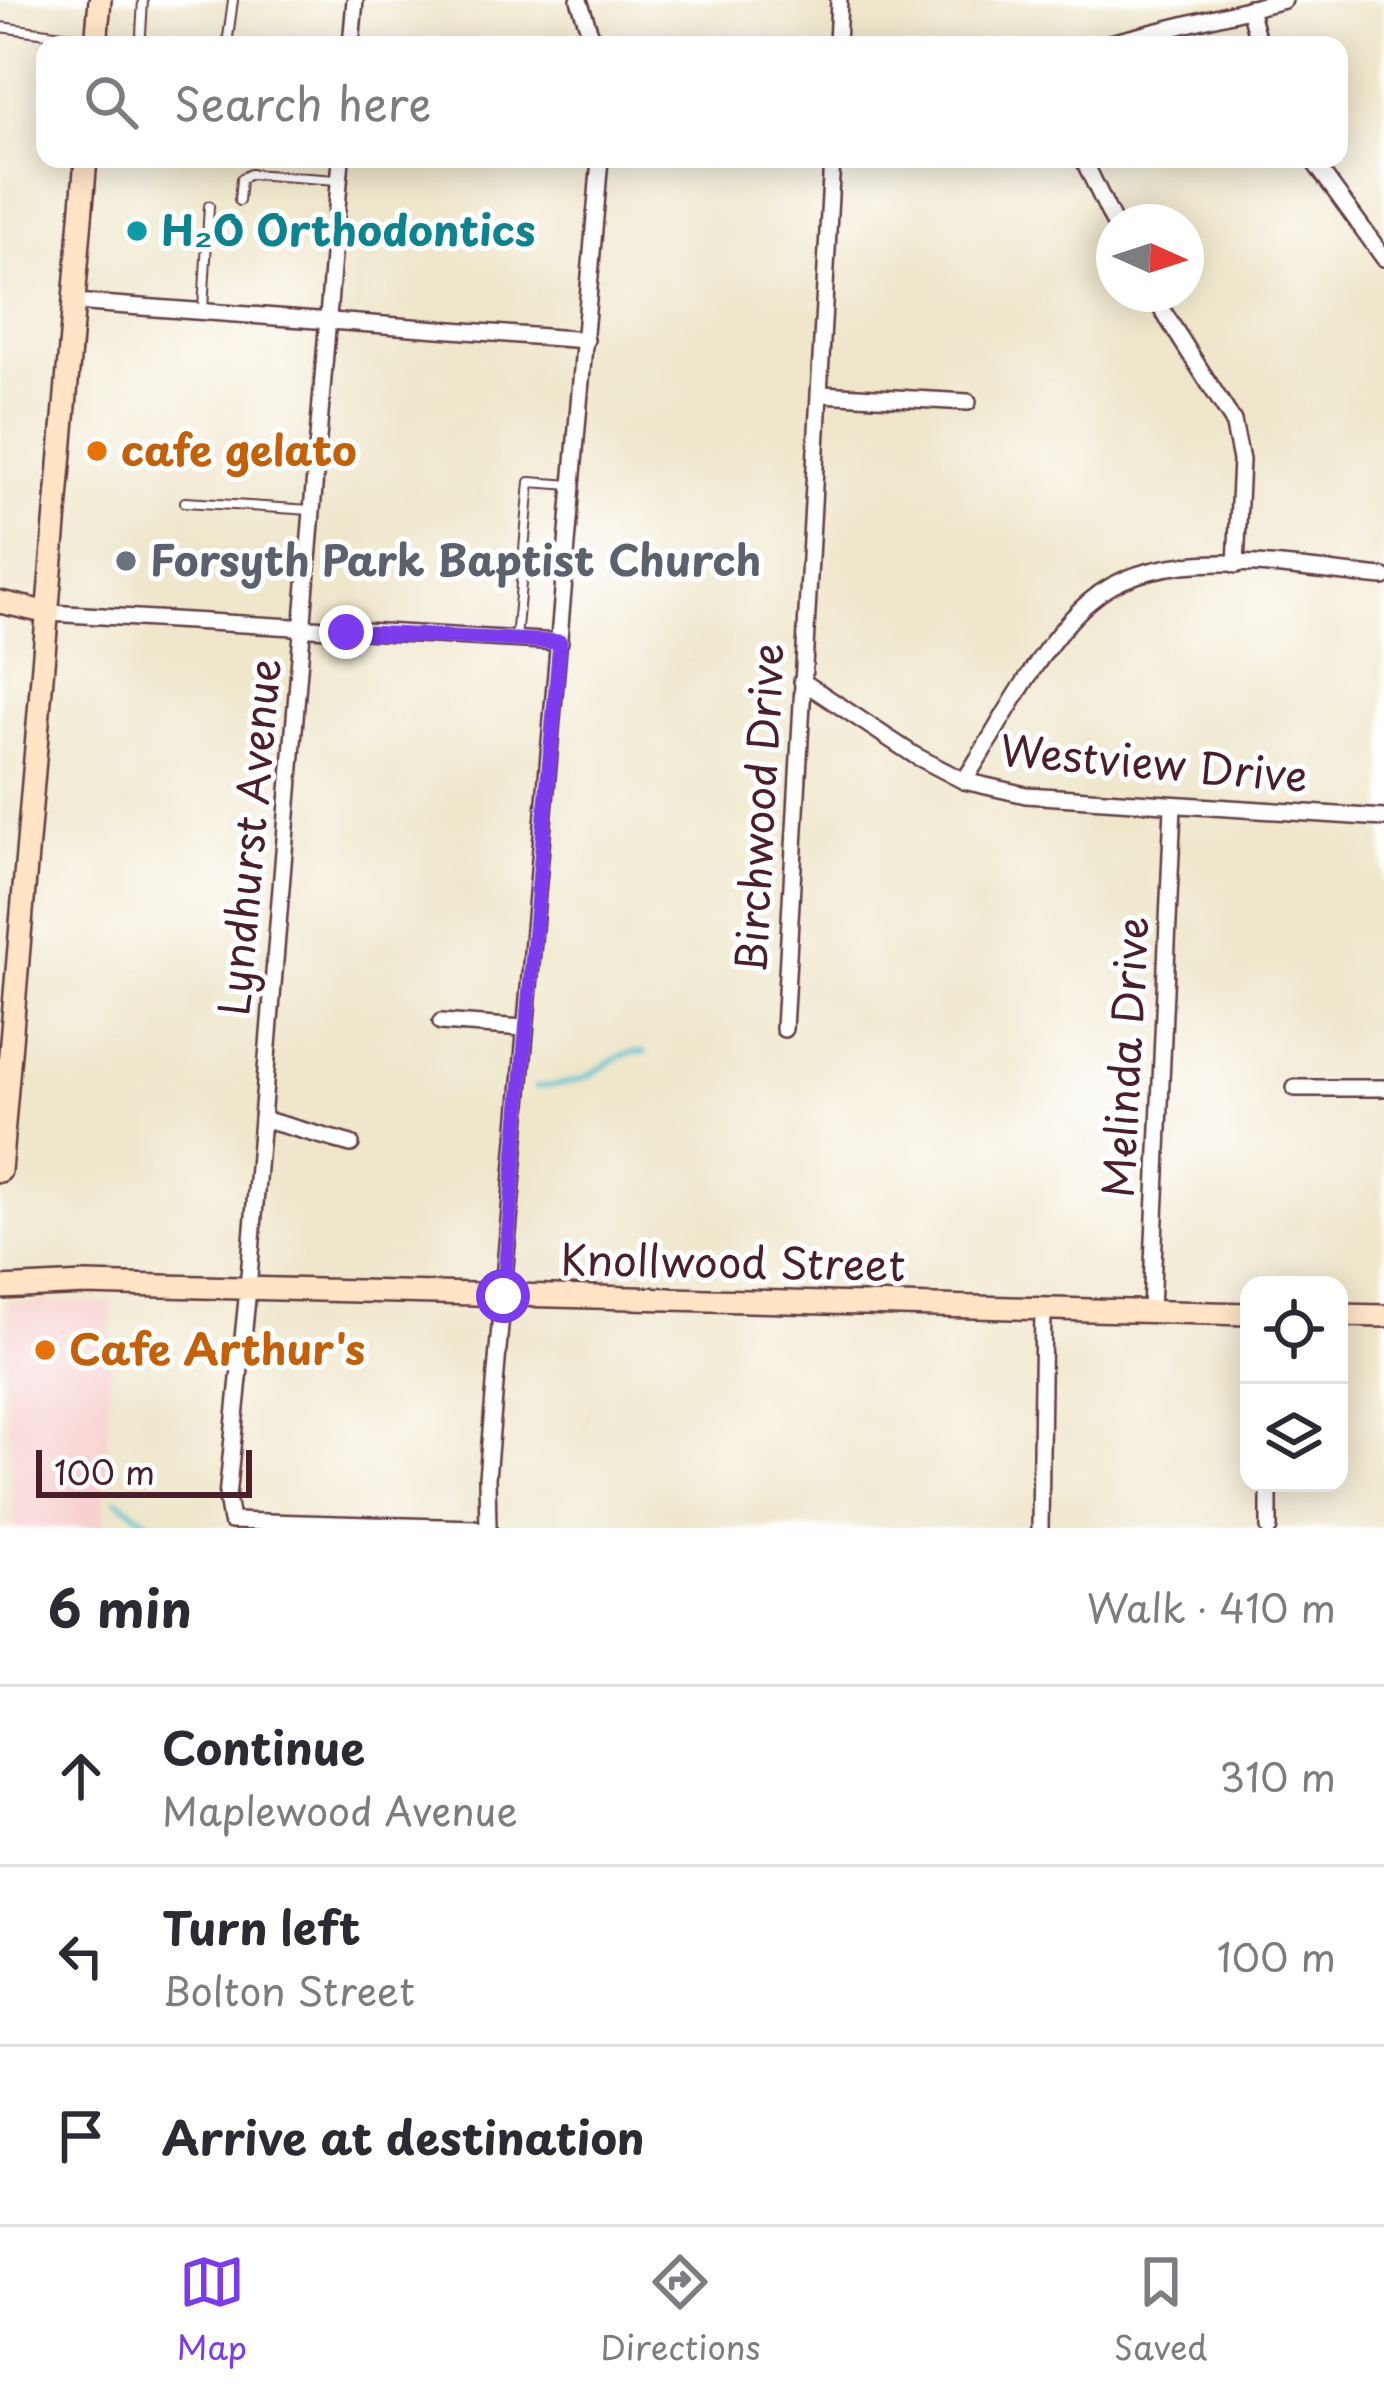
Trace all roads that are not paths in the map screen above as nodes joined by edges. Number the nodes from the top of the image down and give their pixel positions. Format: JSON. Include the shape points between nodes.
{"nodes":[{"id":1,"x":100,"y":0,"type":"edge"},
{"id":2,"x":143,"y":0,"type":"edge"},
{"id":3,"x":233,"y":0,"type":"edge"},
{"id":4,"x":355,"y":0,"type":"edge"},
{"id":5,"x":579,"y":0,"type":"edge"},
{"id":6,"x":839,"y":0,"type":"edge"},
{"id":7,"x":1284,"y":0,"type":"edge"},
{"id":8,"x":1249,"y":8,"type":"junction"},
{"id":9,"x":0,"y":27,"type":"edge"},
{"id":10,"x":140,"y":34,"type":"dead end"},
{"id":11,"x":58,"y":36,"type":"edge"},
{"id":12,"x":97,"y":36,"type":"edge"},
{"id":13,"x":228,"y":36,"type":"edge"},
{"id":14,"x":352,"y":36,"type":"edge"},
{"id":15,"x":591,"y":36,"type":"edge"},
{"id":16,"x":837,"y":36,"type":"edge"},
{"id":17,"x":1138,"y":36,"type":"edge"},
{"id":18,"x":1257,"y":36,"type":"edge"},
{"id":19,"x":85,"y":168,"type":"edge"},
{"id":20,"x":341,"y":168,"type":"edge"},
{"id":21,"x":599,"y":168,"type":"edge"},
{"id":22,"x":832,"y":168,"type":"edge"},
{"id":23,"x":1087,"y":168,"type":"edge"},
{"id":24,"x":1319,"y":168,"type":"edge"},
{"id":25,"x":340,"y":180,"type":"junction"},
{"id":26,"x":239,"y":201,"type":"dead end"},
{"id":27,"x":1105,"y":204,"type":"edge"},
{"id":28,"x":209,"y":206,"type":"dead end"},
{"id":29,"x":1384,"y":258,"type":"edge"},
{"id":30,"x":74,"y":302,"type":"junction"},
{"id":31,"x":203,"y":311,"type":"junction"},
{"id":32,"x":1163,"y":312,"type":"edge"},
{"id":33,"x":327,"y":320,"type":"junction"},
{"id":34,"x":586,"y":340,"type":"junction"},
{"id":35,"x":820,"y":394,"type":"junction"},
{"id":36,"x":968,"y":402,"type":"dead end"},
{"id":37,"x":573,"y":485,"type":"junction"},
{"id":38,"x":184,"y":502,"type":"dead end"},
{"id":39,"x":313,"y":511,"type":"junction"},
{"id":40,"x":1236,"y":565,"type":"junction"},
{"id":41,"x":1384,"y":577,"type":"edge"},
{"id":42,"x":0,"y":602,"type":"edge"},
{"id":43,"x":49,"y":613,"type":"junction"},
{"id":44,"x":303,"y":630,"type":"junction"},
{"id":45,"x":516,"y":640,"type":"junction"},
{"id":46,"x":560,"y":642,"type":"junction"},
{"id":47,"x":802,"y":681,"type":"junction"},
{"id":48,"x":964,"y":781,"type":"junction"},
{"id":49,"x":1173,"y":807,"type":"junction"},
{"id":50,"x":1384,"y":818,"type":"edge"},
{"id":51,"x":8,"y":967,"type":"edge"},
{"id":52,"x":441,"y":1022,"type":"dead end"},
{"id":53,"x":524,"y":1028,"type":"junction"},
{"id":54,"x":784,"y":1029,"type":"dead end"},
{"id":55,"x":1295,"y":1088,"type":"dead end"},
{"id":56,"x":1384,"y":1088,"type":"edge"},
{"id":57,"x":262,"y":1119,"type":"junction"},
{"id":58,"x":351,"y":1144,"type":"dead end"},
{"id":59,"x":0,"y":1171,"type":"edge"},
{"id":60,"x":0,"y":1288,"type":"edge"},
{"id":61,"x":248,"y":1289,"type":"junction"},
{"id":62,"x":503,"y":1296,"type":"junction"},
{"id":63,"x":1042,"y":1309,"type":"junction"},
{"id":64,"x":1151,"y":1310,"type":"junction"},
{"id":65,"x":1240,"y":1314,"type":"edge"},
{"id":66,"x":1348,"y":1315,"type":"edge"},
{"id":67,"x":1384,"y":1316,"type":"edge"},
{"id":68,"x":1269,"y":1492,"type":"edge"},
{"id":69,"x":475,"y":1528,"type":"edge"},
{"id":70,"x":488,"y":1528,"type":"edge"},
{"id":71,"x":1040,"y":1528,"type":"edge"},
{"id":72,"x":1269,"y":1528,"type":"edge"}],
"edges":[{"from":1,"to":12,"type":"main road"},
{"from":2,"to":10,"type":"lane"},
{"from":3,"to":13,"type":"lane"},
{"from":4,"to":14,"type":"street"},
{"from":5,"to":15,"type":"street"},
{"from":6,"to":16,"type":"street"},
{"from":7,"to":8,"type":"street"},
{"from":8,"to":17,"type":"street"},
{"from":8,"to":18,"type":"street"},
{"from":9,"to":11,"type":"lane"},
{"from":19,"to":30,"type":"main road"},
{"from":20,"to":25,"type":"street","name":"Lyndhurst Avenue"},
{"from":21,"to":34,"type":"street"},
{"from":22,"to":35,"type":"street","name":"Birchwood Drive"},
{"from":23,"to":27,"type":"street"},
{"from":24,"to":29,"type":"street"},
{"from":25,"to":26,"type":"lane","via":[[250,174],[241,179]]},
{"from":25,"to":33,"type":"street","name":"Lyndhurst Avenue"},
{"from":28,"to":31,"type":"lane"},
{"from":30,"to":31,"type":"street"},
{"from":30,"to":43,"type":"main road"},
{"from":31,"to":33,"type":"street"},
{"from":32,"to":40,"type":"street","via":[[1233,421],[1241,460]]},
{"from":33,"to":34,"type":"street"},
{"from":33,"to":39,"type":"street","name":"Lyndhurst Avenue"},
{"from":34,"to":37,"type":"street"},
{"from":35,"to":36,"type":"street"},
{"from":35,"to":47,"type":"street","name":"Birchwood Drive"},
{"from":37,"to":45,"type":"lane","via":[[530,482]]},
{"from":37,"to":46,"type":"street"},
{"from":38,"to":39,"type":"lane"},
{"from":39,"to":44,"type":"street","name":"Lyndhurst Avenue"},
{"from":40,"to":41,"type":"street"},
{"from":40,"to":48,"type":"street","via":[[1162,566],[1091,599],[1059,633]]},
{"from":42,"to":43,"type":"main road"},
{"from":43,"to":44,"type":"street"},
{"from":43,"to":51,"type":"main road"},
{"from":44,"to":45,"type":"street"},
{"from":44,"to":57,"type":"street","name":"Lyndhurst Avenue"},
{"from":45,"to":46,"type":"street"},
{"from":46,"to":53,"type":"street"},
{"from":47,"to":48,"type":"street","name":"Westview Drive"},
{"from":47,"to":54,"type":"street","name":"Birchwood Drive"},
{"from":48,"to":49,"type":"street","name":"Westview Drive","via":[[1026,795]]},
{"from":49,"to":50,"type":"street","name":"Westview Drive"},
{"from":49,"to":64,"type":"street","name":"Melinda Drive"},
{"from":51,"to":59,"type":"main road"},
{"from":52,"to":53,"type":"street"},
{"from":53,"to":62,"type":"street"},
{"from":55,"to":56,"type":"street"},
{"from":57,"to":58,"type":"street"},
{"from":57,"to":61,"type":"street","name":"Lyndhurst Avenue"},
{"from":60,"to":61,"type":"main road","name":"Knollwood Street"},
{"from":61,"to":62,"type":"main road","name":"Knollwood Street"},
{"from":61,"to":69,"type":"street","name":"Lyndhurst Avenue","via":[[231,1521]]},
{"from":62,"to":63,"type":"main road","name":"Knollwood Street"},
{"from":62,"to":70,"type":"street"},
{"from":63,"to":64,"type":"main road","name":"Knollwood Street"},
{"from":63,"to":71,"type":"street"},
{"from":64,"to":65,"type":"main road","name":"Knollwood Street"},
{"from":66,"to":67,"type":"main road"},
{"from":68,"to":72,"type":"street"}]}
